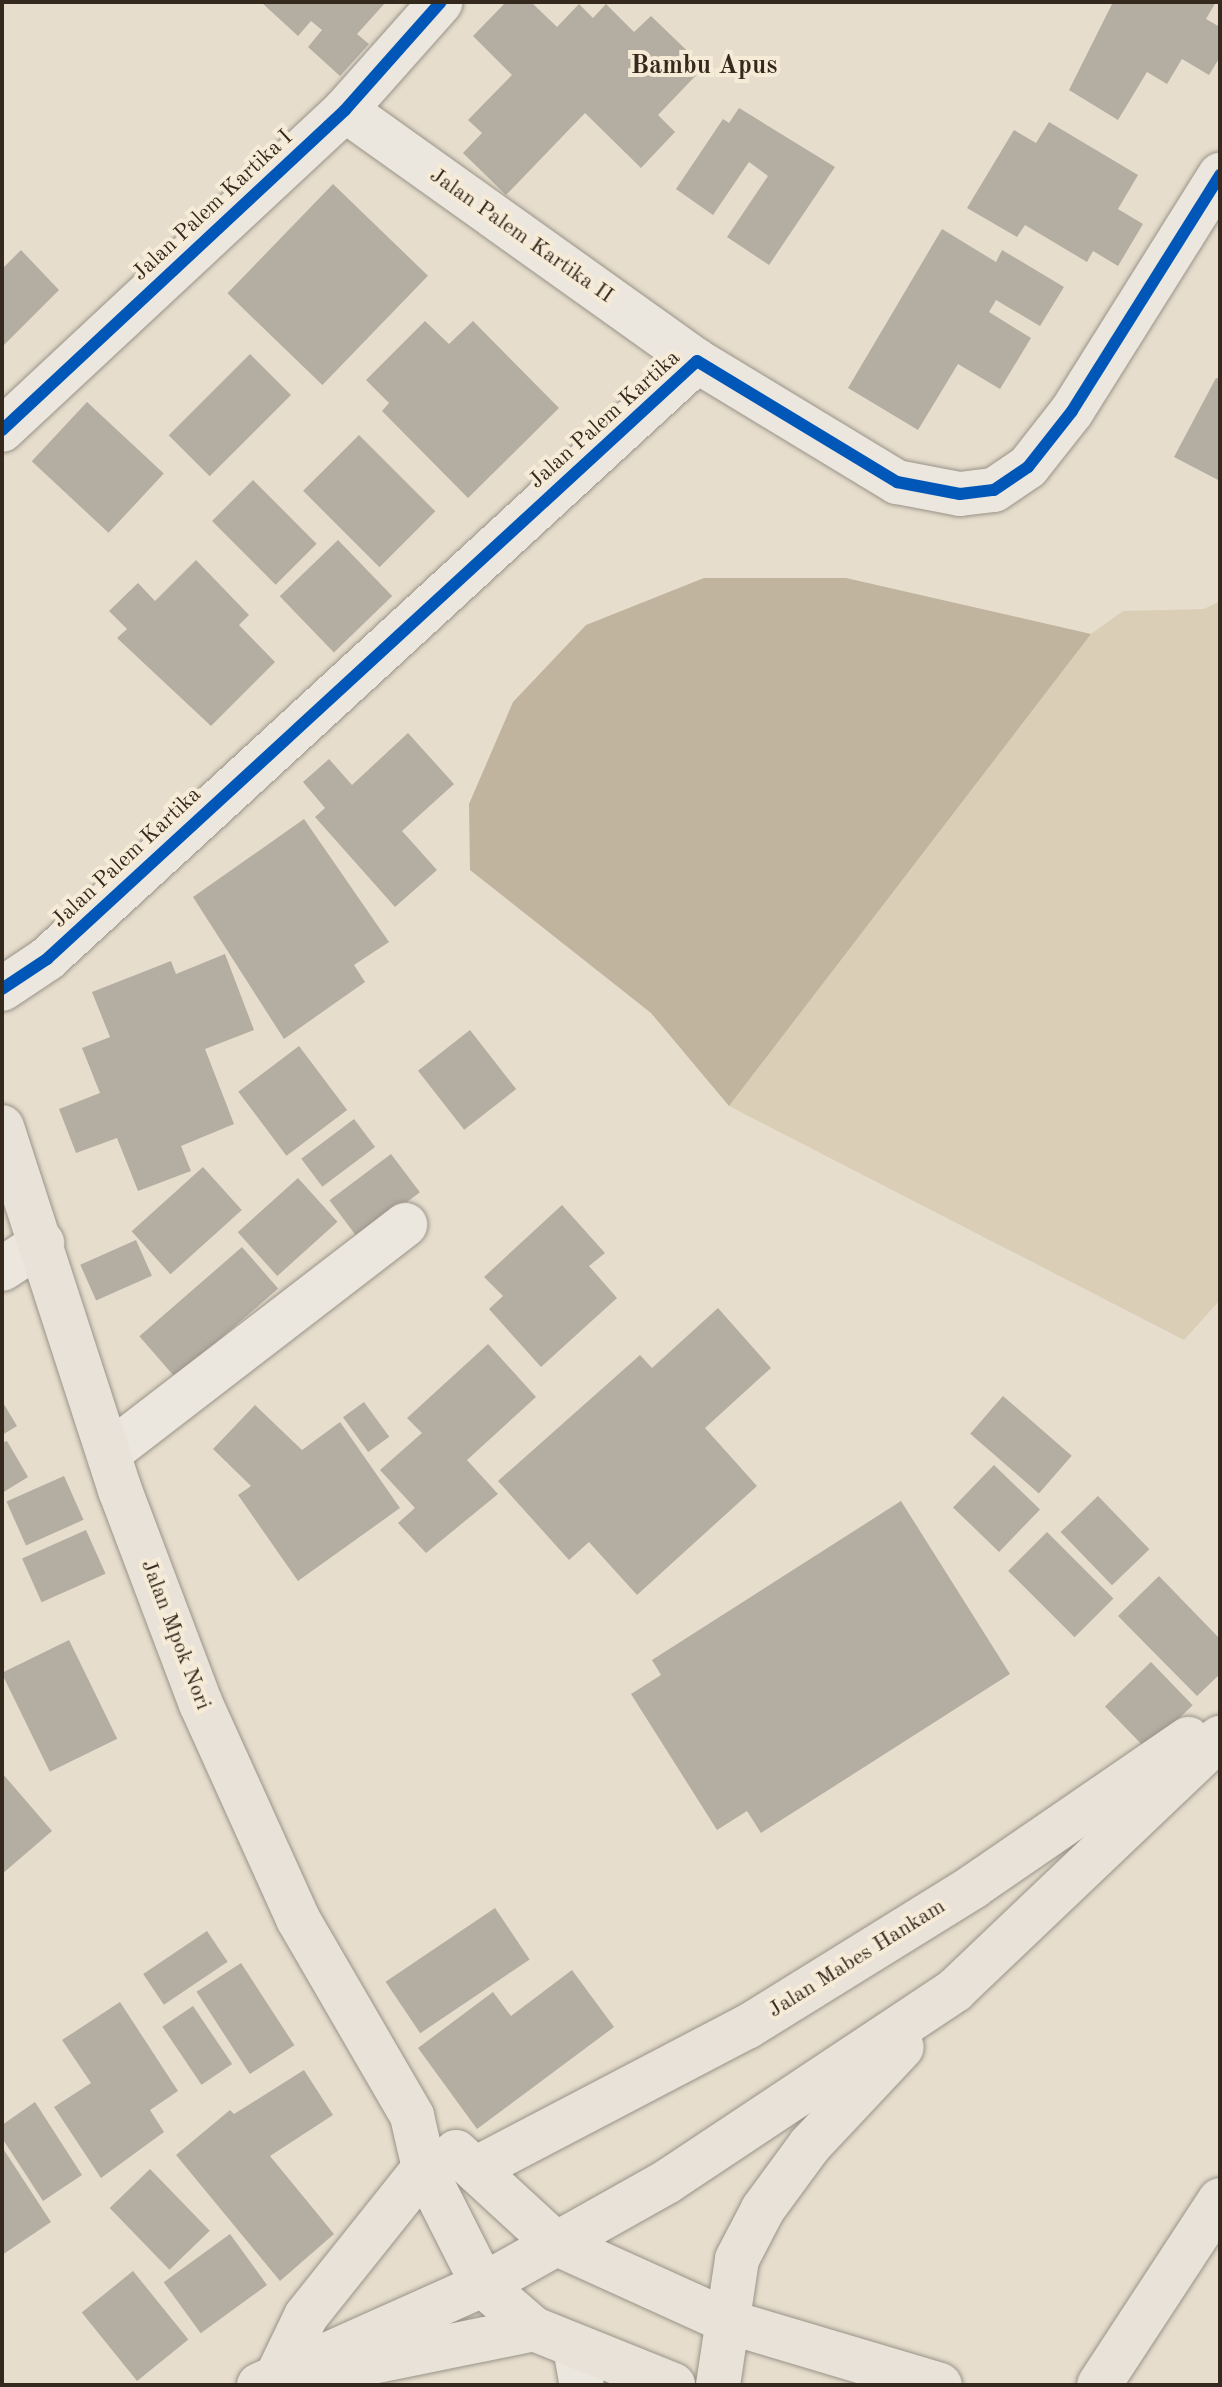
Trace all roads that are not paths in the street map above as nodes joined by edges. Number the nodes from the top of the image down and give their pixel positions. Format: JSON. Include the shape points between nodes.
{"nodes":[{"id":1,"x":441,"y":2,"type":"edge"},
{"id":2,"x":345,"y":110,"type":"junction"},
{"id":3,"x":1220,"y":175,"type":"edge"},
{"id":4,"x":697,"y":361,"type":"junction"},
{"id":5,"x":2,"y":430,"type":"edge"},
{"id":6,"x":2,"y":989,"type":"edge"},
{"id":7,"x":2,"y":1127,"type":"edge"},
{"id":8,"x":405,"y":1225,"type":"dead end"},
{"id":9,"x":42,"y":1243,"type":"junction"},
{"id":10,"x":2,"y":1269,"type":"edge"},
{"id":11,"x":109,"y":1453,"type":"junction"},
{"id":12,"x":1220,"y":1716,"type":"edge"},
{"id":13,"x":1220,"y":1738,"type":"edge"},
{"id":14,"x":955,"y":1990,"type":"junction"},
{"id":15,"x":412,"y":2116,"type":"junction"},
{"id":16,"x":424,"y":2168,"type":"junction"},
{"id":17,"x":475,"y":2169,"type":"junction"},
{"id":18,"x":1220,"y":2200,"type":"edge"},
{"id":19,"x":555,"y":2243,"type":"junction"},
{"id":20,"x":483,"y":2285,"type":"junction"},
{"id":21,"x":729,"y":2322,"type":"junction"},
{"id":22,"x":534,"y":2329,"type":"junction"},
{"id":23,"x":579,"y":2366,"type":"edge"},
{"id":24,"x":266,"y":2381,"type":"edge"},
{"id":25,"x":673,"y":2385,"type":"edge"},
{"id":26,"x":718,"y":2385,"type":"edge"},
{"id":27,"x":940,"y":2385,"type":"edge"},
{"id":28,"x":1099,"y":2385,"type":"edge"}],
"edges":[{"from":1,"to":2,"type":"street","name":"Jalan Palem Kartika I"},
{"from":2,"to":4,"type":"street","name":"Jalan Palem Kartika II"},
{"from":2,"to":5,"type":"street","name":"Jalan Palem Kartika I"},
{"from":3,"to":4,"type":"street","name":"Jalan Palem Kartika","via":[[1072,411],[1028,467],[994,490],[960,494],[897,482]]},
{"from":4,"to":6,"type":"street","name":"Jalan Palem Kartika","via":[[47,959]]},
{"from":7,"to":9,"type":"main road","name":"Jalan Mpok Nori"},
{"from":8,"to":11,"type":"street"},
{"from":9,"to":10,"type":"street"},
{"from":9,"to":11,"type":"main road","name":"Jalan Mpok Nori"},
{"from":11,"to":15,"type":"main road","name":"Jalan Mpok Nori","via":[[201,1704],[291,1905]]},
{"from":12,"to":17,"type":"main road","name":"Jalan Mabes Hankam","via":[[974,1886],[747,2027]]},
{"from":13,"to":14,"type":"main road"},
{"from":14,"to":19,"type":"main road","via":[[668,2181]]},
{"from":14,"to":21,"type":"main road","via":[[810,2145],[763,2209],[737,2259]]},
{"from":15,"to":16,"type":"main road","name":"Jalan Mpok Nori"},
{"from":15,"to":17,"type":"main road","name":"Jalan Mpok Nori"},
{"from":16,"to":20,"type":"main road","name":"Jalan Mpok Nori"},
{"from":16,"to":24,"type":"main road","via":[[306,2316]]},
{"from":17,"to":19,"type":"main road","name":"Jalan Mpok Nori"},
{"from":18,"to":28,"type":"main road"},
{"from":19,"to":20,"type":"main road"},
{"from":19,"to":21,"type":"main road"},
{"from":20,"to":22,"type":"main road"},
{"from":20,"to":24,"type":"main road"},
{"from":21,"to":26,"type":"main road"},
{"from":21,"to":27,"type":"main road"},
{"from":22,"to":23,"type":"main road"},
{"from":22,"to":24,"type":"main road"},
{"from":23,"to":25,"type":"main road"}]}
